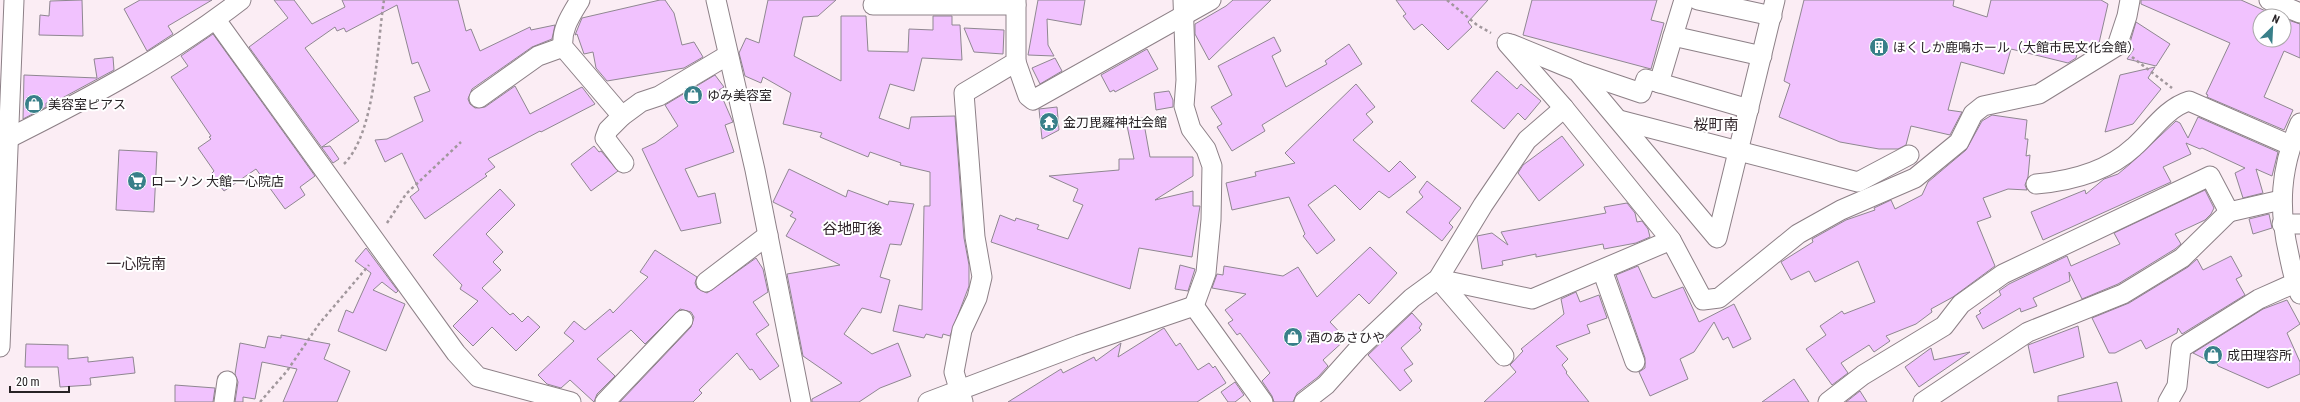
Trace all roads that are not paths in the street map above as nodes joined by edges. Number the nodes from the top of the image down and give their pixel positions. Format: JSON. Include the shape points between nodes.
{"nodes":[{"id":1,"x":14,"y":0,"type":"edge"},
{"id":2,"x":241,"y":0,"type":"edge"},
{"id":3,"x":580,"y":0,"type":"edge"},
{"id":4,"x":716,"y":0,"type":"edge"},
{"id":5,"x":1211,"y":0,"type":"edge"},
{"id":6,"x":1684,"y":0,"type":"edge"},
{"id":7,"x":1698,"y":0,"type":"edge"},
{"id":8,"x":2130,"y":0,"type":"edge"},
{"id":9,"x":2270,"y":0,"type":"edge"},
{"id":10,"x":1016,"y":3,"type":"edge"},
{"id":11,"x":873,"y":4,"type":"dead end"},
{"id":12,"x":1183,"y":8,"type":"edge"},
{"id":13,"x":1774,"y":8,"type":"edge"},
{"id":14,"x":2300,"y":12,"type":"edge"},
{"id":15,"x":216,"y":20,"type":"junction"},
{"id":16,"x":1673,"y":36,"type":"junction"},
{"id":17,"x":562,"y":47,"type":"junction"},
{"id":18,"x":728,"y":55,"type":"junction"},
{"id":19,"x":1762,"y":56,"type":"junction"},
{"id":20,"x":1016,"y":62,"type":"junction"},
{"id":21,"x":1577,"y":71,"type":"junction"},
{"id":22,"x":1659,"y":83,"type":"junction"},
{"id":23,"x":480,"y":98,"type":"dead end"},
{"id":24,"x":1564,"y":108,"type":"junction"},
{"id":25,"x":1749,"y":109,"type":"junction"},
{"id":26,"x":622,"y":116,"type":"junction"},
{"id":27,"x":1619,"y":120,"type":"junction"},
{"id":28,"x":2300,"y":123,"type":"edge"},
{"id":29,"x":9,"y":138,"type":"junction"},
{"id":30,"x":2290,"y":145,"type":"junction"},
{"id":31,"x":1738,"y":152,"type":"junction"},
{"id":32,"x":1909,"y":155,"type":"dead end"},
{"id":33,"x":4,"y":160,"type":"edge"},
{"id":34,"x":624,"y":163,"type":"dead end"},
{"id":35,"x":2036,"y":184,"type":"dead end"},
{"id":36,"x":2281,"y":200,"type":"junction"},
{"id":37,"x":2229,"y":212,"type":"junction"},
{"id":38,"x":2291,"y":224,"type":"edge"},
{"id":39,"x":768,"y":235,"type":"junction"},
{"id":40,"x":1671,"y":240,"type":"junction"},
{"id":41,"x":1602,"y":270,"type":"junction"},
{"id":42,"x":1438,"y":279,"type":"junction"},
{"id":43,"x":706,"y":282,"type":"dead end"},
{"id":44,"x":2297,"y":288,"type":"edge"},
{"id":45,"x":1194,"y":306,"type":"junction"},
{"id":46,"x":683,"y":320,"type":"dead end"},
{"id":47,"x":0,"y":347,"type":"edge"},
{"id":48,"x":1504,"y":356,"type":"dead end"},
{"id":49,"x":1635,"y":362,"type":"dead end"},
{"id":50,"x":228,"y":380,"type":"dead end"},
{"id":51,"x":961,"y":396,"type":"edge"},
{"id":52,"x":224,"y":402,"type":"edge"},
{"id":53,"x":571,"y":402,"type":"edge"},
{"id":54,"x":605,"y":402,"type":"edge"},
{"id":55,"x":801,"y":402,"type":"edge"},
{"id":56,"x":928,"y":402,"type":"edge"},
{"id":57,"x":1263,"y":402,"type":"edge"},
{"id":58,"x":1304,"y":402,"type":"edge"},
{"id":59,"x":1828,"y":402,"type":"edge"},
{"id":60,"x":1923,"y":402,"type":"edge"},
{"id":61,"x":2168,"y":402,"type":"edge"}],
"edges":[{"from":1,"to":29,"type":"street"},
{"from":2,"to":15,"type":"street"},
{"from":3,"to":17,"type":"street","via":[[568,20],[562,36]]},
{"from":4,"to":18,"type":"street"},
{"from":5,"to":12,"type":"street"},
{"from":6,"to":16,"type":"street"},
{"from":7,"to":13,"type":"street"},
{"from":8,"to":40,"type":"street","via":[[2128,16],[2117,46],[2039,94],[1982,106],[1973,114],[1959,142],[1915,178],[1841,210],[1798,234],[1719,298],[1703,300]]},
{"from":9,"to":14,"type":"street"},
{"from":10,"to":11,"type":"street"},
{"from":10,"to":20,"type":"street"},
{"from":12,"to":20,"type":"street","via":[[1033,100],[1028,96]]},
{"from":12,"to":45,"type":"street","via":[[1186,80],[1184,106],[1191,130],[1206,149],[1212,166],[1211,220],[1206,273]]},
{"from":13,"to":19,"type":"street"},
{"from":15,"to":29,"type":"street","via":[[96,95]]},
{"from":15,"to":53,"type":"street","via":[[456,353],[478,377]]},
{"from":16,"to":19,"type":"street"},
{"from":16,"to":22,"type":"street"},
{"from":17,"to":23,"type":"street","via":[[538,56]]},
{"from":17,"to":26,"type":"street"},
{"from":18,"to":26,"type":"street","via":[[659,96],[641,102]]},
{"from":18,"to":39,"type":"street"},
{"from":19,"to":25,"type":"street"},
{"from":20,"to":51,"type":"street","via":[[964,93],[975,237],[982,277],[977,298],[962,330],[954,372]]},
{"from":21,"to":22,"type":"street","via":[[1641,93],[1646,79]]},
{"from":21,"to":24,"type":"street","via":[[1507,43]]},
{"from":21,"to":27,"type":"street"},
{"from":22,"to":25,"type":"street"},
{"from":24,"to":40,"type":"street"},
{"from":24,"to":42,"type":"street","via":[[1527,140],[1483,205]]},
{"from":25,"to":31,"type":"street"},
{"from":26,"to":34,"type":"street","via":[[608,130],[605,138]]},
{"from":27,"to":31,"type":"street"},
{"from":27,"to":31,"type":"street","via":[[1717,238]]},
{"from":28,"to":30,"type":"street"},
{"from":29,"to":33,"type":"street"},
{"from":30,"to":35,"type":"street","via":[[2189,100],[2177,105],[2132,149],[2100,170],[2065,182]]},
{"from":30,"to":36,"type":"street"},
{"from":31,"to":32,"type":"street","via":[[1858,182]]},
{"from":33,"to":47,"type":"street"},
{"from":36,"to":37,"type":"street"},
{"from":36,"to":38,"type":"street"},
{"from":37,"to":59,"type":"street","via":[[2210,176],[2003,274],[1961,304],[1944,326],[1863,375]]},
{"from":37,"to":60,"type":"street","via":[[2182,258],[2123,294],[2028,332]]},
{"from":38,"to":44,"type":"street"},
{"from":39,"to":43,"type":"street"},
{"from":39,"to":55,"type":"street"},
{"from":40,"to":41,"type":"street"},
{"from":41,"to":42,"type":"street","via":[[1532,299]]},
{"from":41,"to":49,"type":"street"},
{"from":42,"to":48,"type":"street"},
{"from":42,"to":58,"type":"street","via":[[1412,298],[1359,348],[1326,385]]},
{"from":44,"to":61,"type":"street","via":[[2259,299],[2181,348],[2177,386]]},
{"from":45,"to":51,"type":"street","via":[[1079,345]]},
{"from":45,"to":57,"type":"street"},
{"from":46,"to":54,"type":"street"},
{"from":50,"to":52,"type":"street"},
{"from":51,"to":56,"type":"street"}]}
